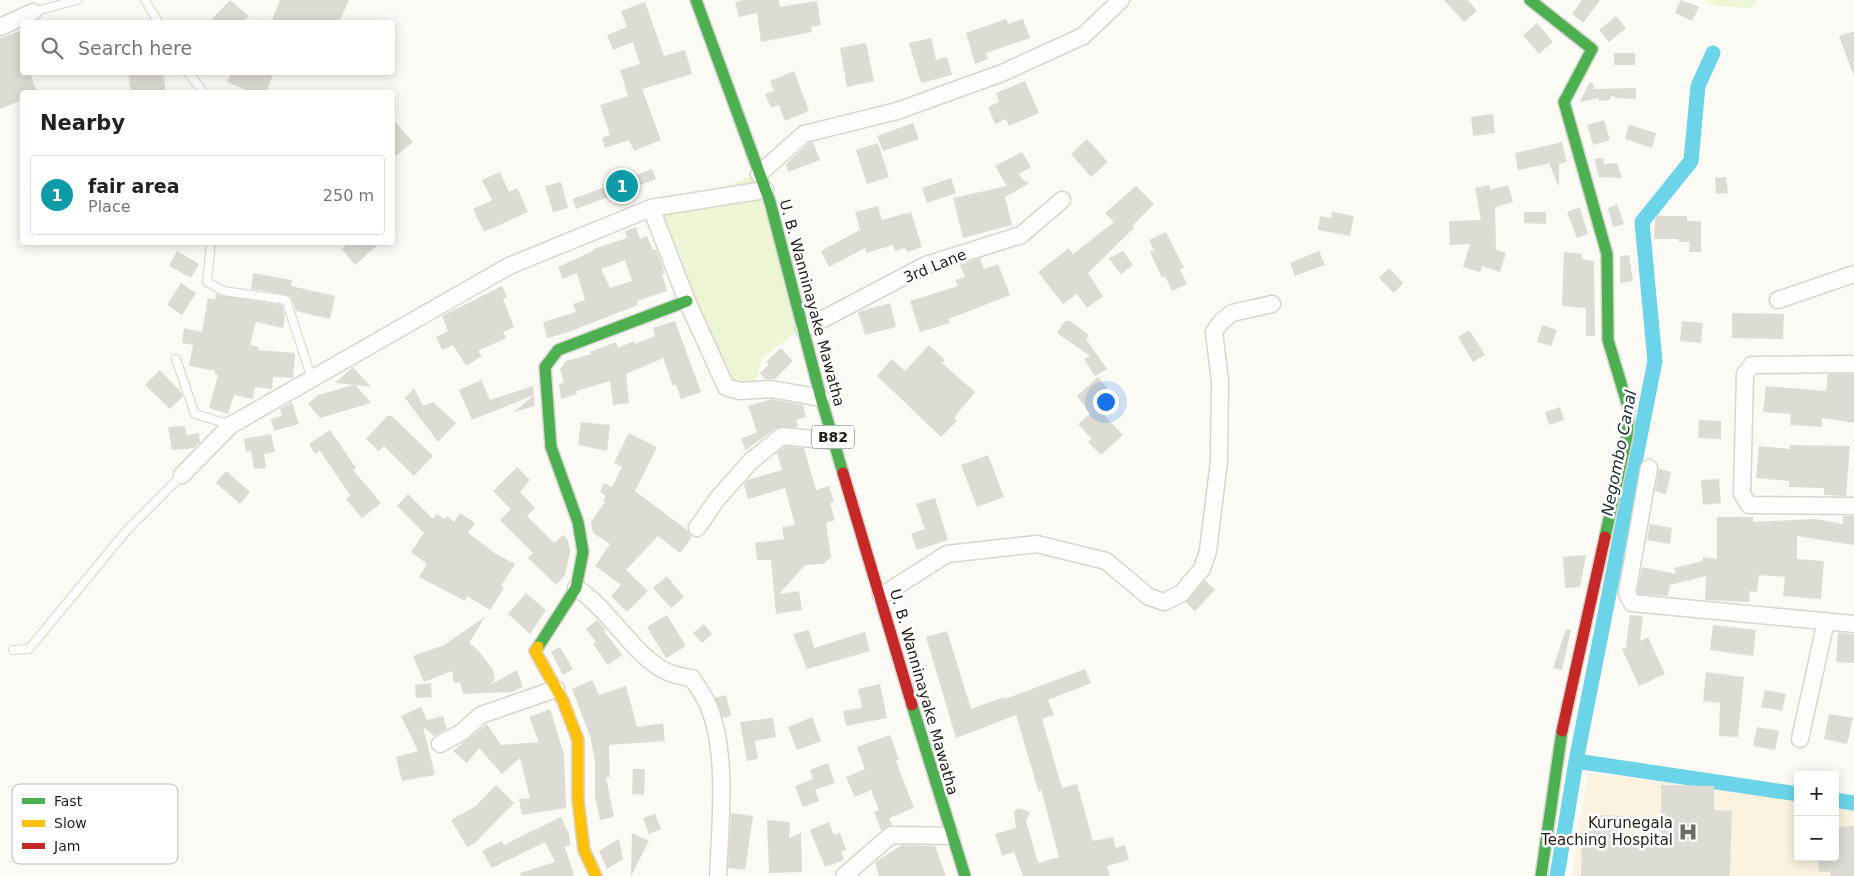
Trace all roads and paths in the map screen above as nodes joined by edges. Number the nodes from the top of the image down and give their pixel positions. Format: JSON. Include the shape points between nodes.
{"nodes":[{"id":1,"x":77,"y":0,"type":"edge"},
{"id":2,"x":145,"y":0,"type":"edge"},
{"id":3,"x":696,"y":0,"type":"edge"},
{"id":4,"x":1120,"y":0,"type":"edge"},
{"id":5,"x":1530,"y":0,"type":"edge"},
{"id":6,"x":33,"y":12,"type":"joint"},
{"id":7,"x":157,"y":20,"type":"edge"},
{"id":8,"x":0,"y":27,"type":"edge"},
{"id":9,"x":190,"y":75,"type":"edge"},
{"id":10,"x":201,"y":90,"type":"edge"},
{"id":11,"x":760,"y":174,"type":"junction"},
{"id":12,"x":765,"y":190,"type":"junction"},
{"id":13,"x":1062,"y":200,"type":"dead end"},
{"id":14,"x":651,"y":208,"type":"junction"},
{"id":15,"x":211,"y":245,"type":"edge"},
{"id":16,"x":1854,"y":274,"type":"edge"},
{"id":17,"x":1778,"y":300,"type":"dead end"},
{"id":18,"x":687,"y":301,"type":"junction"},
{"id":19,"x":1272,"y":304,"type":"dead end"},
{"id":20,"x":804,"y":329,"type":"junction"},
{"id":21,"x":176,"y":359,"type":"dead end"},
{"id":22,"x":1854,"y":364,"type":"edge"},
{"id":23,"x":312,"y":380,"type":"junction"},
{"id":24,"x":821,"y":398,"type":"junction"},
{"id":25,"x":231,"y":425,"type":"junction"},
{"id":26,"x":835,"y":441,"type":"junction"},
{"id":27,"x":1649,"y":468,"type":"dead end"},
{"id":28,"x":182,"y":475,"type":"joint"},
{"id":29,"x":1854,"y":506,"type":"edge"},
{"id":30,"x":697,"y":528,"type":"dead end"},
{"id":31,"x":576,"y":588,"type":"junction"},
{"id":32,"x":881,"y":596,"type":"junction"},
{"id":33,"x":1826,"y":621,"type":"junction"},
{"id":34,"x":1854,"y":624,"type":"edge"},
{"id":35,"x":13,"y":650,"type":"dead end"},
{"id":36,"x":556,"y":689,"type":"junction"},
{"id":37,"x":1800,"y":739,"type":"dead end"},
{"id":38,"x":440,"y":744,"type":"dead end"},
{"id":39,"x":951,"y":836,"type":"junction"},
{"id":40,"x":596,"y":876,"type":"edge"},
{"id":41,"x":718,"y":876,"type":"edge"},
{"id":42,"x":844,"y":876,"type":"edge"},
{"id":43,"x":965,"y":876,"type":"edge"},
{"id":44,"x":1541,"y":876,"type":"edge"}],
"edges":[{"from":1,"to":6,"type":"lane"},
{"from":2,"to":7,"type":"lane"},
{"from":3,"to":11,"type":"street","name":"U. B. Wanninayake Mawatha","number":"B82"},
{"from":4,"to":11,"type":"street","via":[[1083,36],[1002,73],[897,111],[804,134]]},
{"from":5,"to":44,"type":"street","via":[[1592,49],[1564,102],[1607,254],[1608,340],[1629,410],[1627,436],[1560,740]]},
{"from":6,"to":8,"type":"street"},
{"from":9,"to":10,"type":"lane"},
{"from":11,"to":12,"type":"street","name":"U. B. Wanninayake Mawatha","number":"B82"},
{"from":12,"to":14,"type":"street"},
{"from":12,"to":20,"type":"street","name":"U. B. Wanninayake Mawatha","number":"B82"},
{"from":13,"to":20,"type":"street","name":"3rd Lane","via":[[1021,235],[926,266]]},
{"from":14,"to":18,"type":"street"},
{"from":14,"to":23,"type":"street","via":[[509,266]]},
{"from":15,"to":23,"type":"lane","via":[[207,282],[224,291],[286,300]]},
{"from":16,"to":17,"type":"street"},
{"from":18,"to":24,"type":"street","via":[[726,387],[740,392],[772,389]]},
{"from":18,"to":31,"type":"street","via":[[558,350],[545,367],[550,447],[578,522],[584,552]]},
{"from":19,"to":32,"type":"street","via":[[1232,313],[1214,332],[1220,382],[1218,485],[1208,551],[1202,569],[1182,593],[1164,602],[1149,598],[1106,561],[1037,544],[947,554]]},
{"from":20,"to":24,"type":"street","name":"U. B. Wanninayake Mawatha","number":"B82"},
{"from":21,"to":25,"type":"lane","via":[[195,414]]},
{"from":22,"to":29,"type":"street","via":[[1752,365],[1745,374],[1742,494],[1749,505]]},
{"from":23,"to":25,"type":"street"},
{"from":24,"to":26,"type":"street","name":"U. B. Wanninayake Mawatha","number":"B82"},
{"from":25,"to":28,"type":"street"},
{"from":26,"to":30,"type":"street","via":[[782,436],[751,461]]},
{"from":26,"to":32,"type":"street","name":"U. B. Wanninayake Mawatha","number":"B82"},
{"from":27,"to":33,"type":"street","via":[[1626,593],[1632,603]]},
{"from":28,"to":35,"type":"lane","via":[[127,530],[29,649]]},
{"from":31,"to":36,"type":"street","via":[[535,651]]},
{"from":31,"to":41,"type":"street","via":[[591,596],[651,661],[672,674],[692,678],[707,702],[718,740],[721,792]]},
{"from":32,"to":39,"type":"street","name":"U. B. Wanninayake Mawatha","number":"B82"},
{"from":33,"to":34,"type":"street"},
{"from":33,"to":37,"type":"street"},
{"from":36,"to":38,"type":"street","via":[[481,715],[462,732]]},
{"from":36,"to":40,"type":"street","via":[[578,740],[578,800],[584,850]]},
{"from":39,"to":42,"type":"street","via":[[891,835]]},
{"from":39,"to":43,"type":"street","name":"U. B. Wanninayake Mawatha","number":"B82"}]}
